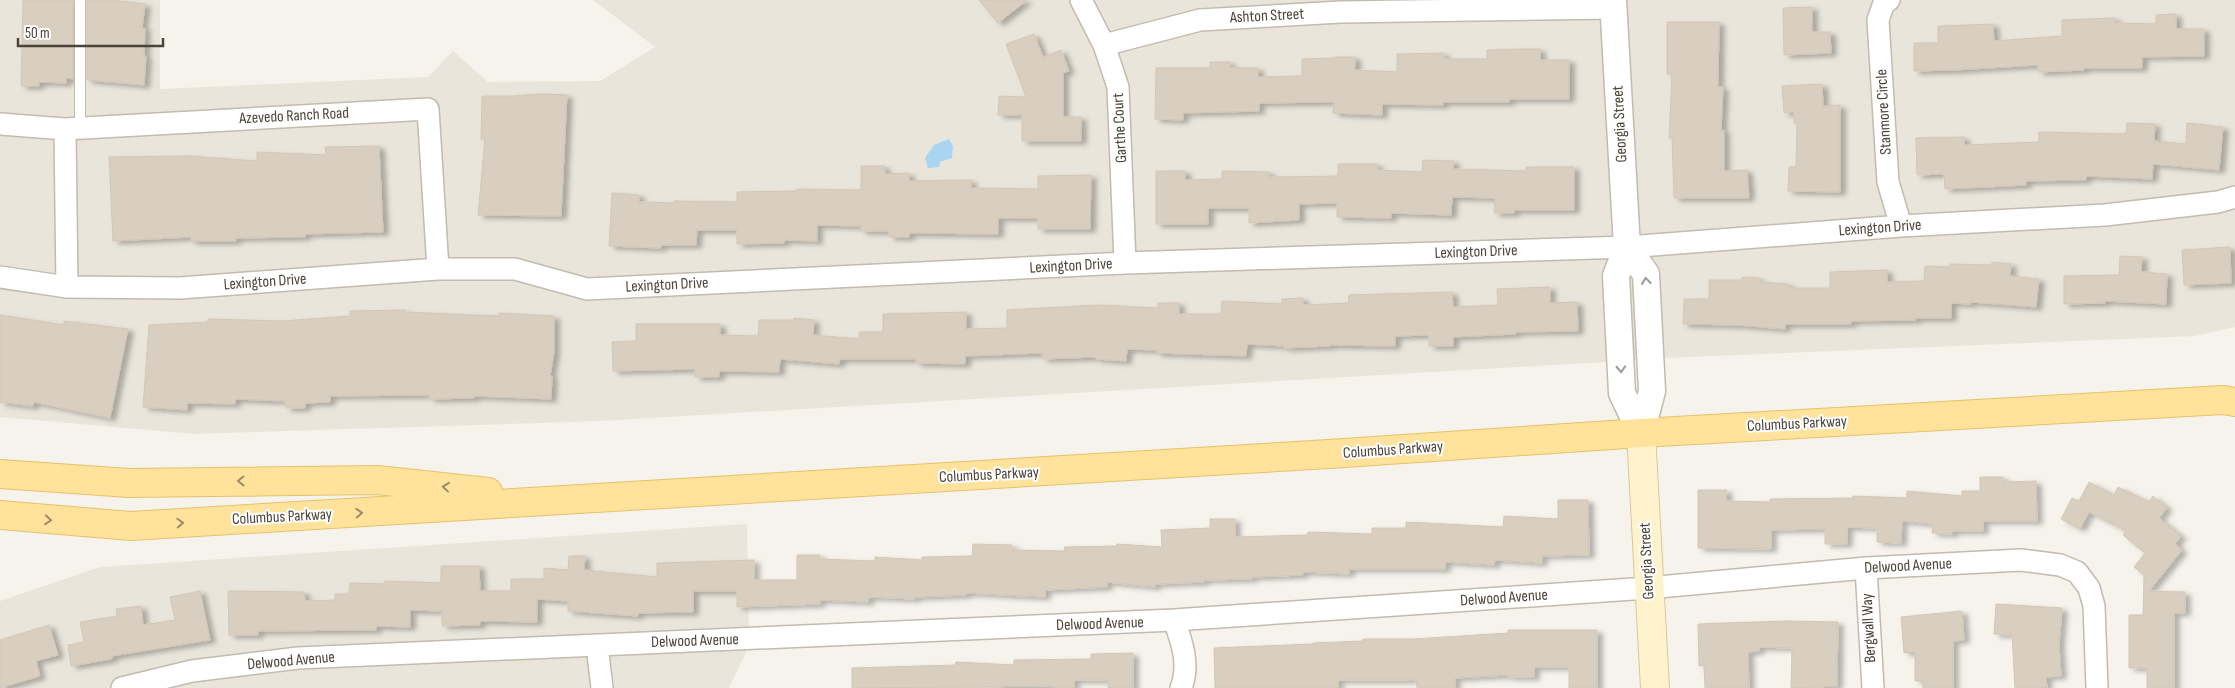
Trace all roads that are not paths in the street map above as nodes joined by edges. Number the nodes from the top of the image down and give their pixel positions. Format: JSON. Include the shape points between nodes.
{"nodes":[{"id":1,"x":80,"y":0,"type":"edge"},
{"id":2,"x":1081,"y":0,"type":"edge"},
{"id":3,"x":1889,"y":0,"type":"edge"},
{"id":4,"x":1613,"y":4,"type":"edge"},
{"id":5,"x":1340,"y":6,"type":"edge"},
{"id":6,"x":1104,"y":44,"type":"junction"},
{"id":7,"x":0,"y":124,"type":"edge"},
{"id":8,"x":72,"y":128,"type":"junction"},
{"id":9,"x":2235,"y":197,"type":"edge"},
{"id":10,"x":1901,"y":226,"type":"junction"},
{"id":11,"x":1627,"y":247,"type":"junction"},
{"id":12,"x":1125,"y":263,"type":"junction"},
{"id":13,"x":438,"y":269,"type":"junction"},
{"id":14,"x":0,"y":277,"type":"edge"},
{"id":15,"x":67,"y":287,"type":"junction"},
{"id":16,"x":2231,"y":399,"type":"edge"},
{"id":17,"x":1641,"y":433,"type":"junction"},
{"id":18,"x":0,"y":474,"type":"edge"},
{"id":19,"x":564,"y":500,"type":"junction"},
{"id":20,"x":0,"y":515,"type":"edge"},
{"id":21,"x":1866,"y":568,"type":"junction"},
{"id":22,"x":1648,"y":588,"type":"junction"},
{"id":23,"x":1174,"y":620,"type":"junction"},
{"id":24,"x":597,"y":645,"type":"junction"},
{"id":25,"x":122,"y":688,"type":"edge"},
{"id":26,"x":602,"y":688,"type":"edge"},
{"id":27,"x":1180,"y":688,"type":"edge"},
{"id":28,"x":1655,"y":688,"type":"edge"},
{"id":29,"x":1873,"y":688,"type":"edge"},
{"id":30,"x":2096,"y":688,"type":"edge"}],
"edges":[{"from":1,"to":8,"type":"lane"},
{"from":2,"to":6,"type":"street","name":"Garthe Court"},
{"from":3,"to":10,"type":"street","name":"Stanmore Circle","via":[[1884,3],[1878,20],[1888,182]]},
{"from":4,"to":5,"type":"street","name":"Ashton Street"},
{"from":4,"to":11,"type":"street","name":"Georgia Street"},
{"from":5,"to":6,"type":"street","name":"Ashton Street","via":[[1200,20]]},
{"from":6,"to":12,"type":"street","name":"Garthe Court","via":[[1118,87]]},
{"from":7,"to":8,"type":"street","name":"Azevedo Ranch Road"},
{"from":8,"to":13,"type":"street","name":"Azevedo Ranch Road","via":[[428,109]]},
{"from":8,"to":15,"type":"street"},
{"from":9,"to":10,"type":"street","name":"Lexington Drive","via":[[2218,202],[2105,214]]},
{"from":10,"to":11,"type":"street","name":"Lexington Drive"},
{"from":11,"to":12,"type":"street","name":"Lexington Drive"},
{"from":11,"to":17,"type":"street","name":"Georgia Street","via":[[1616,276],[1622,393]]},
{"from":12,"to":13,"type":"street","name":"Lexington Drive","via":[[586,289],[515,269]]},
{"from":13,"to":15,"type":"street","name":"Lexington Drive","via":[[180,288]]},
{"from":14,"to":15,"type":"street","name":"Lexington Drive"},
{"from":16,"to":17,"type":"main road","name":"Columbus Parkway"},
{"from":17,"to":19,"type":"main road","name":"Columbus Parkway"},
{"from":17,"to":22,"type":"main road","name":"Georgia Street"},
{"from":19,"to":18,"type":"main road","name":"Columbus Parkway","one_way":true,"via":[[377,480],[129,483]]},
{"from":20,"to":19,"type":"main road","name":"Columbus Parkway","one_way":true,"via":[[131,526]]},
{"from":21,"to":22,"type":"street","name":"Delwood Avenue"},
{"from":21,"to":29,"type":"street","name":"Bergwall Way"},
{"from":21,"to":30,"type":"street","name":"Delwood Avenue","via":[[2021,560],[2060,565],[2077,572],[2089,588],[2094,606]]},
{"from":22,"to":23,"type":"street","name":"Delwood Avenue"},
{"from":22,"to":28,"type":"main road","name":"Georgia Street"},
{"from":23,"to":24,"type":"street","name":"Delwood Avenue"},
{"from":23,"to":27,"type":"street","via":[[1183,645],[1185,676]]},
{"from":24,"to":25,"type":"street","name":"Delwood Avenue","via":[[298,658],[192,672]]},
{"from":24,"to":26,"type":"street"}]}
